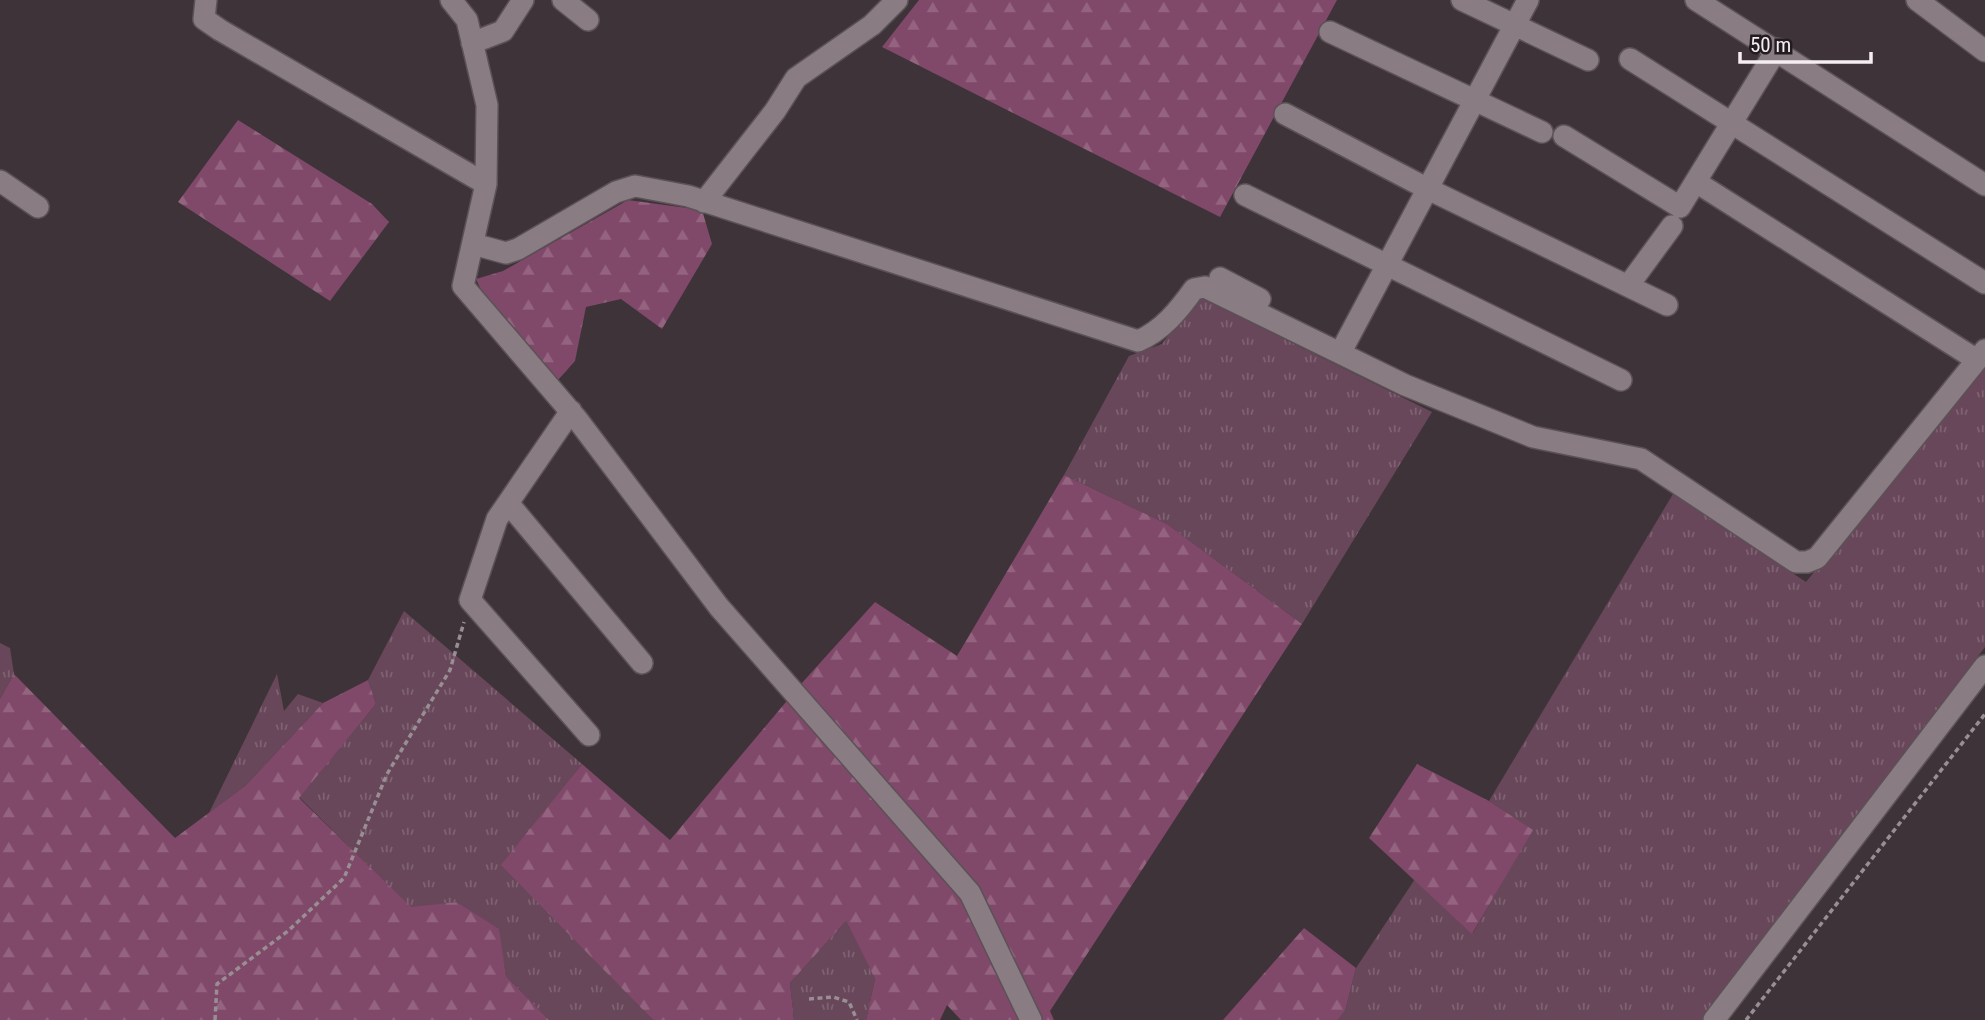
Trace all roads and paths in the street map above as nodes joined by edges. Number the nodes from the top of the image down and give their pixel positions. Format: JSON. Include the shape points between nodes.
{"nodes":[{"id":1,"x":206,"y":0,"type":"edge"},
{"id":2,"x":451,"y":0,"type":"edge"},
{"id":3,"x":523,"y":0,"type":"edge"},
{"id":4,"x":563,"y":0,"type":"edge"},
{"id":5,"x":897,"y":0,"type":"edge"},
{"id":6,"x":1462,"y":0,"type":"edge"},
{"id":7,"x":1528,"y":0,"type":"edge"},
{"id":8,"x":1696,"y":0,"type":"edge"},
{"id":9,"x":1917,"y":0,"type":"edge"},
{"id":10,"x":587,"y":20,"type":"dead end"},
{"id":11,"x":1514,"y":27,"type":"junction"},
{"id":12,"x":1330,"y":32,"type":"dead end"},
{"id":13,"x":472,"y":43,"type":"junction"},
{"id":14,"x":1777,"y":49,"type":"junction"},
{"id":15,"x":1985,"y":51,"type":"edge"},
{"id":16,"x":1630,"y":59,"type":"dead end"},
{"id":17,"x":1588,"y":60,"type":"dead end"},
{"id":18,"x":1474,"y":102,"type":"junction"},
{"id":19,"x":1285,"y":114,"type":"dead end"},
{"id":20,"x":1731,"y":123,"type":"junction"},
{"id":21,"x":1542,"y":132,"type":"dead end"},
{"id":22,"x":1564,"y":136,"type":"dead end"},
{"id":23,"x":0,"y":181,"type":"edge"},
{"id":24,"x":1696,"y":182,"type":"junction"},
{"id":25,"x":486,"y":184,"type":"junction"},
{"id":26,"x":1985,"y":184,"type":"edge"},
{"id":27,"x":1428,"y":189,"type":"junction"},
{"id":28,"x":1245,"y":195,"type":"dead end"},
{"id":29,"x":704,"y":202,"type":"junction"},
{"id":30,"x":38,"y":207,"type":"dead end"},
{"id":31,"x":1672,"y":226,"type":"dead end"},
{"id":32,"x":473,"y":244,"type":"junction"},
{"id":33,"x":1387,"y":266,"type":"junction"},
{"id":34,"x":1220,"y":278,"type":"dead end"},
{"id":35,"x":1985,"y":283,"type":"edge"},
{"id":36,"x":1628,"y":286,"type":"junction"},
{"id":37,"x":1667,"y":305,"type":"dead end"},
{"id":38,"x":1345,"y":344,"type":"junction"},
{"id":39,"x":1981,"y":355,"type":"edge"},
{"id":40,"x":1621,"y":380,"type":"dead end"},
{"id":41,"x":571,"y":411,"type":"junction"},
{"id":42,"x":1503,"y":411,"type":"dead end"},
{"id":43,"x":508,"y":503,"type":"junction"},
{"id":44,"x":470,"y":600,"type":"junction"},
{"id":45,"x":642,"y":663,"type":"dead end"},
{"id":46,"x":1985,"y":666,"type":"edge"},
{"id":47,"x":1985,"y":714,"type":"edge"},
{"id":48,"x":589,"y":735,"type":"dead end"},
{"id":49,"x":809,"y":999,"type":"dead end"},
{"id":50,"x":215,"y":1020,"type":"edge"},
{"id":51,"x":857,"y":1020,"type":"edge"},
{"id":52,"x":1031,"y":1020,"type":"edge"},
{"id":53,"x":1714,"y":1020,"type":"edge"},
{"id":54,"x":1746,"y":1020,"type":"edge"}],
"edges":[{"from":1,"to":25,"type":"street","via":[[204,19],[220,30]]},
{"from":2,"to":13,"type":"street","via":[[467,20]]},
{"from":3,"to":13,"type":"street","via":[[503,31]]},
{"from":4,"to":10,"type":"street"},
{"from":5,"to":29,"type":"street","via":[[873,25],[796,78]]},
{"from":6,"to":11,"type":"street"},
{"from":7,"to":11,"type":"street"},
{"from":8,"to":14,"type":"street"},
{"from":9,"to":15,"type":"street"},
{"from":11,"to":17,"type":"street"},
{"from":11,"to":18,"type":"street"},
{"from":12,"to":18,"type":"street"},
{"from":13,"to":25,"type":"street","via":[[487,105]]},
{"from":14,"to":20,"type":"street"},
{"from":14,"to":26,"type":"street"},
{"from":16,"to":20,"type":"street"},
{"from":18,"to":21,"type":"street"},
{"from":18,"to":27,"type":"street"},
{"from":19,"to":27,"type":"street"},
{"from":20,"to":24,"type":"street"},
{"from":20,"to":35,"type":"street"},
{"from":22,"to":24,"type":"street","via":[[1680,207]]},
{"from":23,"to":30,"type":"street"},
{"from":24,"to":39,"type":"street"},
{"from":25,"to":32,"type":"street"},
{"from":27,"to":33,"type":"street"},
{"from":27,"to":36,"type":"street"},
{"from":28,"to":33,"type":"street"},
{"from":29,"to":32,"type":"street","via":[[635,186],[616,191],[518,249],[506,253]]},
{"from":29,"to":39,"type":"street","via":[[1138,341],[1152,335],[1194,289],[1205,287],[1405,386],[1533,437],[1641,458],[1796,562],[1817,558]]},
{"from":31,"to":36,"type":"street"},
{"from":32,"to":41,"type":"street","via":[[463,286]]},
{"from":33,"to":38,"type":"street"},
{"from":33,"to":40,"type":"street"},
{"from":34,"to":38,"type":"street"},
{"from":36,"to":37,"type":"street"},
{"from":38,"to":42,"type":"street"},
{"from":41,"to":43,"type":"street"},
{"from":41,"to":52,"type":"street","via":[[719,607],[970,893]]},
{"from":43,"to":44,"type":"street","via":[[497,519]]},
{"from":43,"to":45,"type":"street"},
{"from":44,"to":48,"type":"street"},
{"from":44,"to":50,"type":"path","via":[[450,670],[387,774],[344,878],[288,931],[217,984]]},
{"from":46,"to":53,"type":"street"},
{"from":47,"to":54,"type":"path"},
{"from":49,"to":51,"type":"path","via":[[833,997],[849,1002]]}]}
